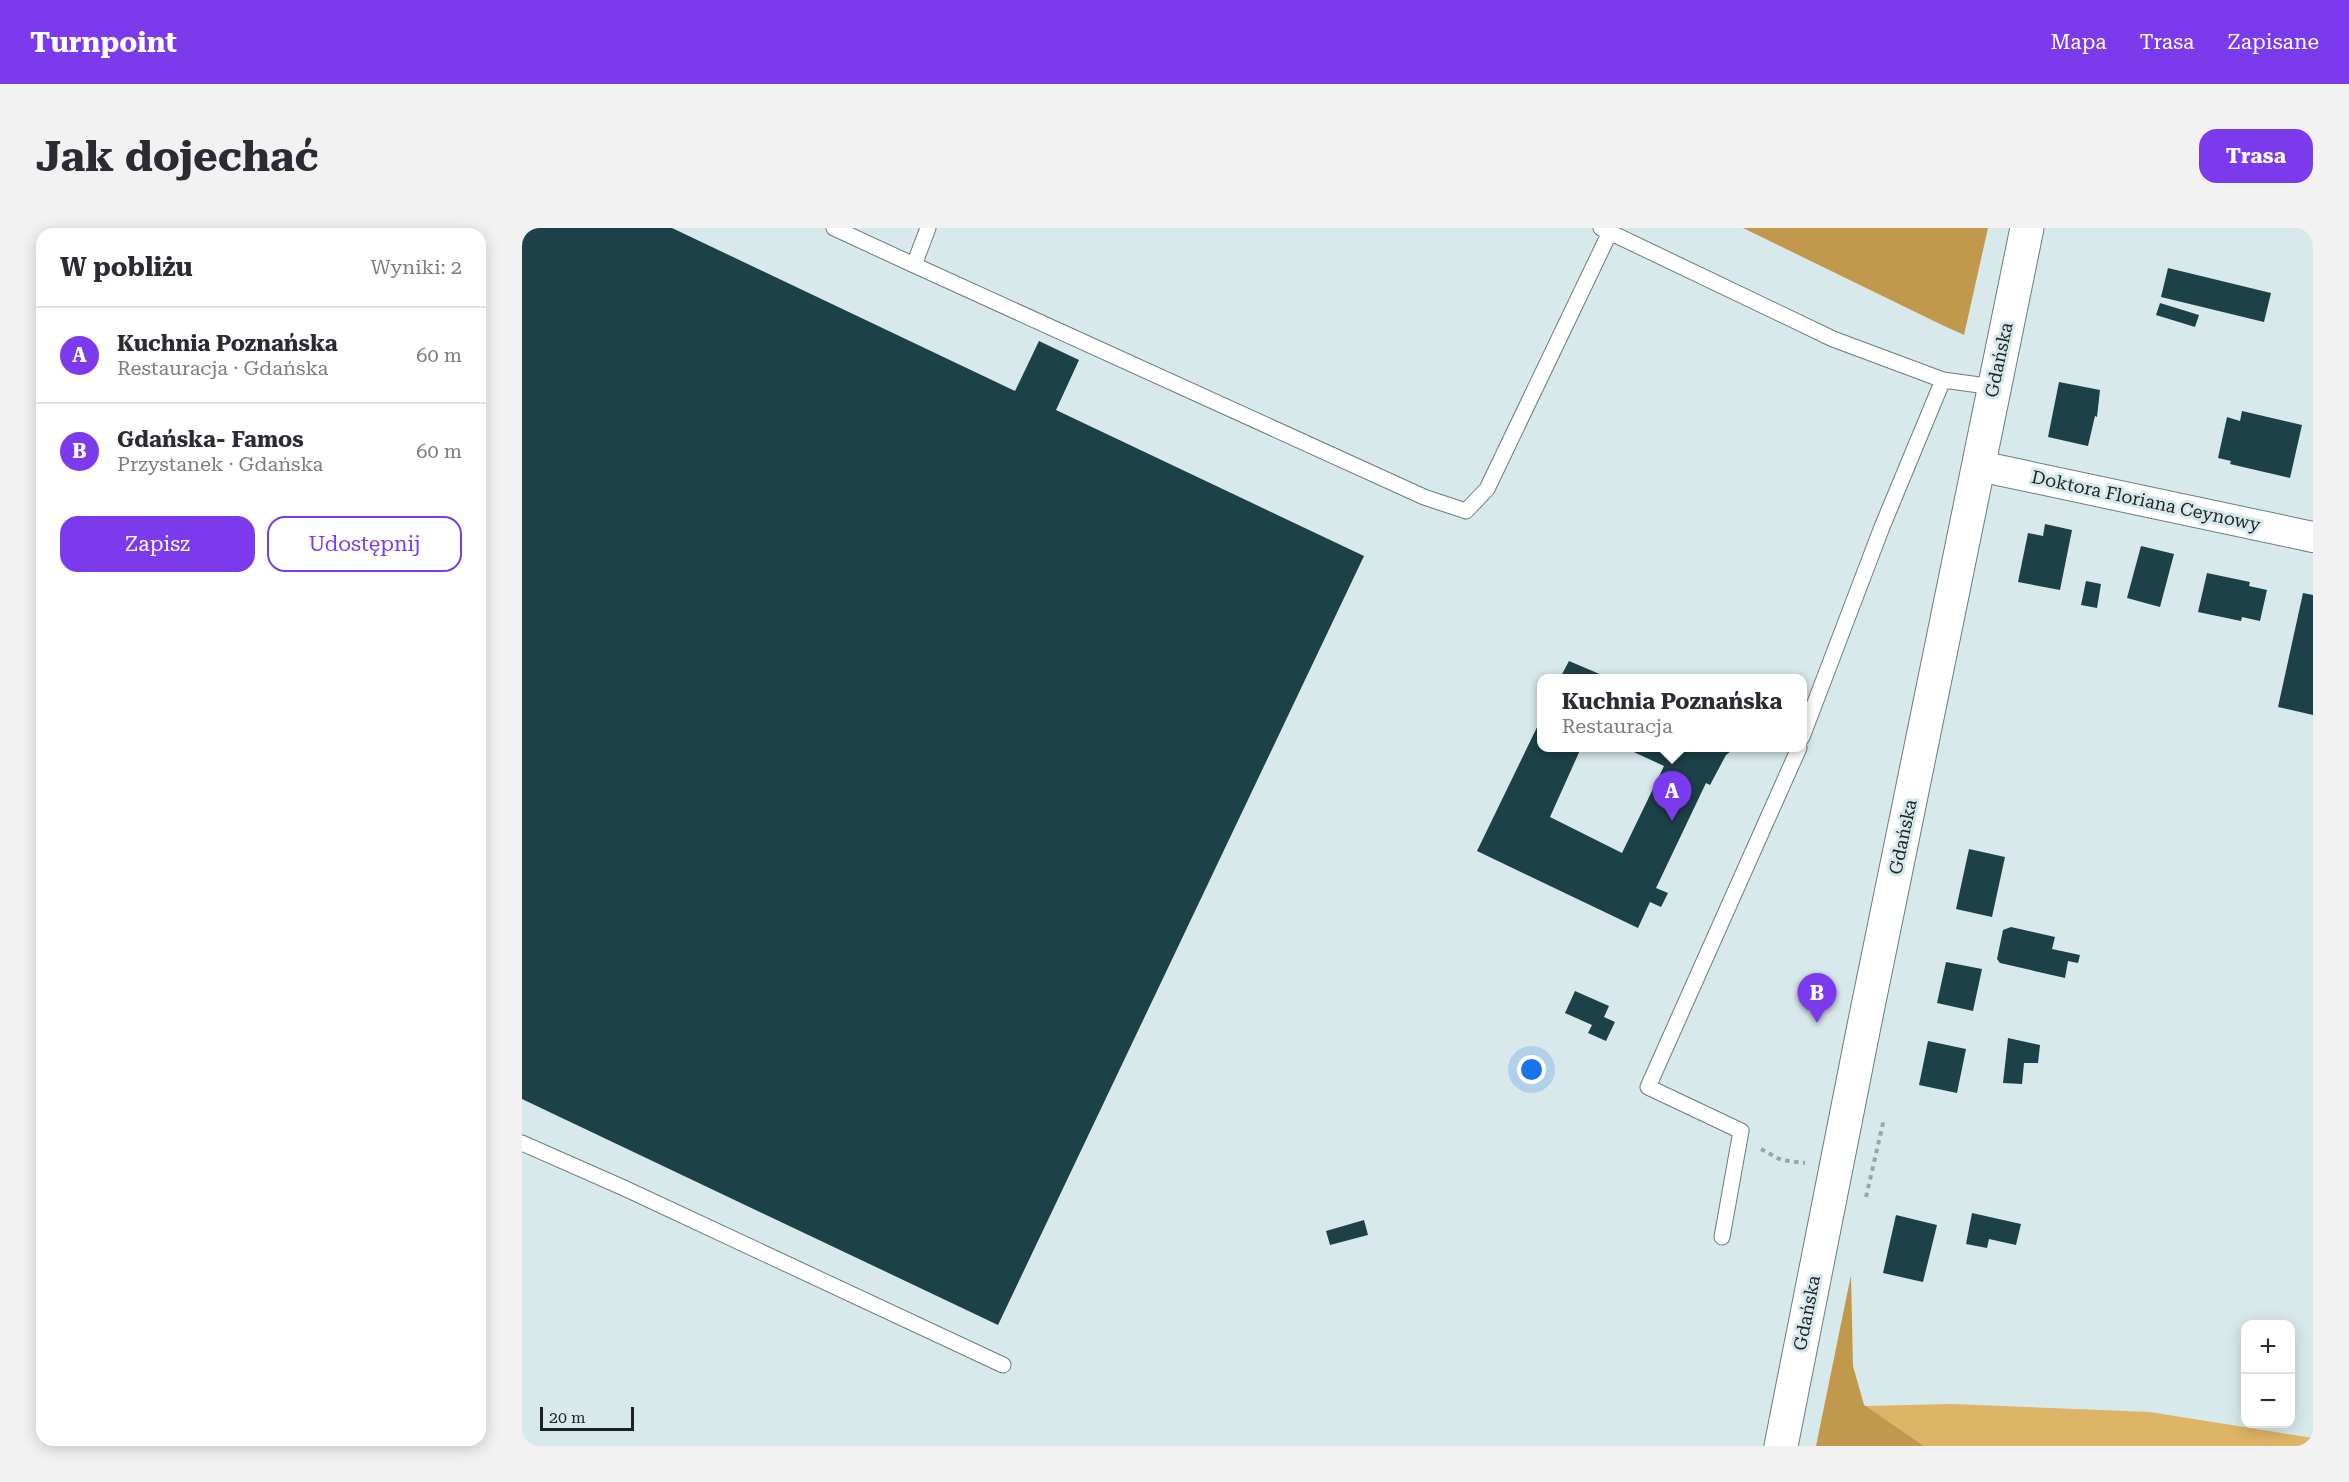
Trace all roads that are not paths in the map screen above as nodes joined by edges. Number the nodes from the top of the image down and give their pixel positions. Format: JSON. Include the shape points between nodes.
{"nodes":[{"id":1,"x":834,"y":228,"type":"edge"},
{"id":2,"x":928,"y":228,"type":"edge"},
{"id":3,"x":2027,"y":228,"type":"edge"},
{"id":4,"x":1606,"y":230,"type":"edge"},
{"id":5,"x":914,"y":265,"type":"junction"},
{"id":6,"x":1943,"y":380,"type":"junction"},
{"id":7,"x":1994,"y":387,"type":"junction"},
{"id":8,"x":1978,"y":466,"type":"junction"},
{"id":9,"x":2313,"y":537,"type":"edge"},
{"id":10,"x":1807,"y":726,"type":"edge"},
{"id":11,"x":1797,"y":752,"type":"edge"},
{"id":12,"x":522,"y":1143,"type":"edge"},
{"id":13,"x":1722,"y":1237,"type":"dead end"},
{"id":14,"x":1002,"y":1365,"type":"dead end"},
{"id":15,"x":1781,"y":1446,"type":"edge"}],
"edges":[{"from":1,"to":5,"type":"lane"},
{"from":2,"to":5,"type":"lane"},
{"from":3,"to":7,"type":"main road","name":"Gdańska"},
{"from":4,"to":5,"type":"lane","via":[[1487,489],[1467,510],[1424,497]]},
{"from":4,"to":6,"type":"lane","via":[[1833,339]]},
{"from":6,"to":7,"type":"lane"},
{"from":6,"to":10,"type":"lane","via":[[1882,527]]},
{"from":7,"to":8,"type":"main road","name":"Gdańska"},
{"from":8,"to":9,"type":"street","name":"Doktora Floriana Ceynowy"},
{"from":8,"to":15,"type":"main road","name":"Gdańska"},
{"from":11,"to":13,"type":"lane","via":[[1648,1087],[1741,1131]]},
{"from":12,"to":14,"type":"lane"}]}
